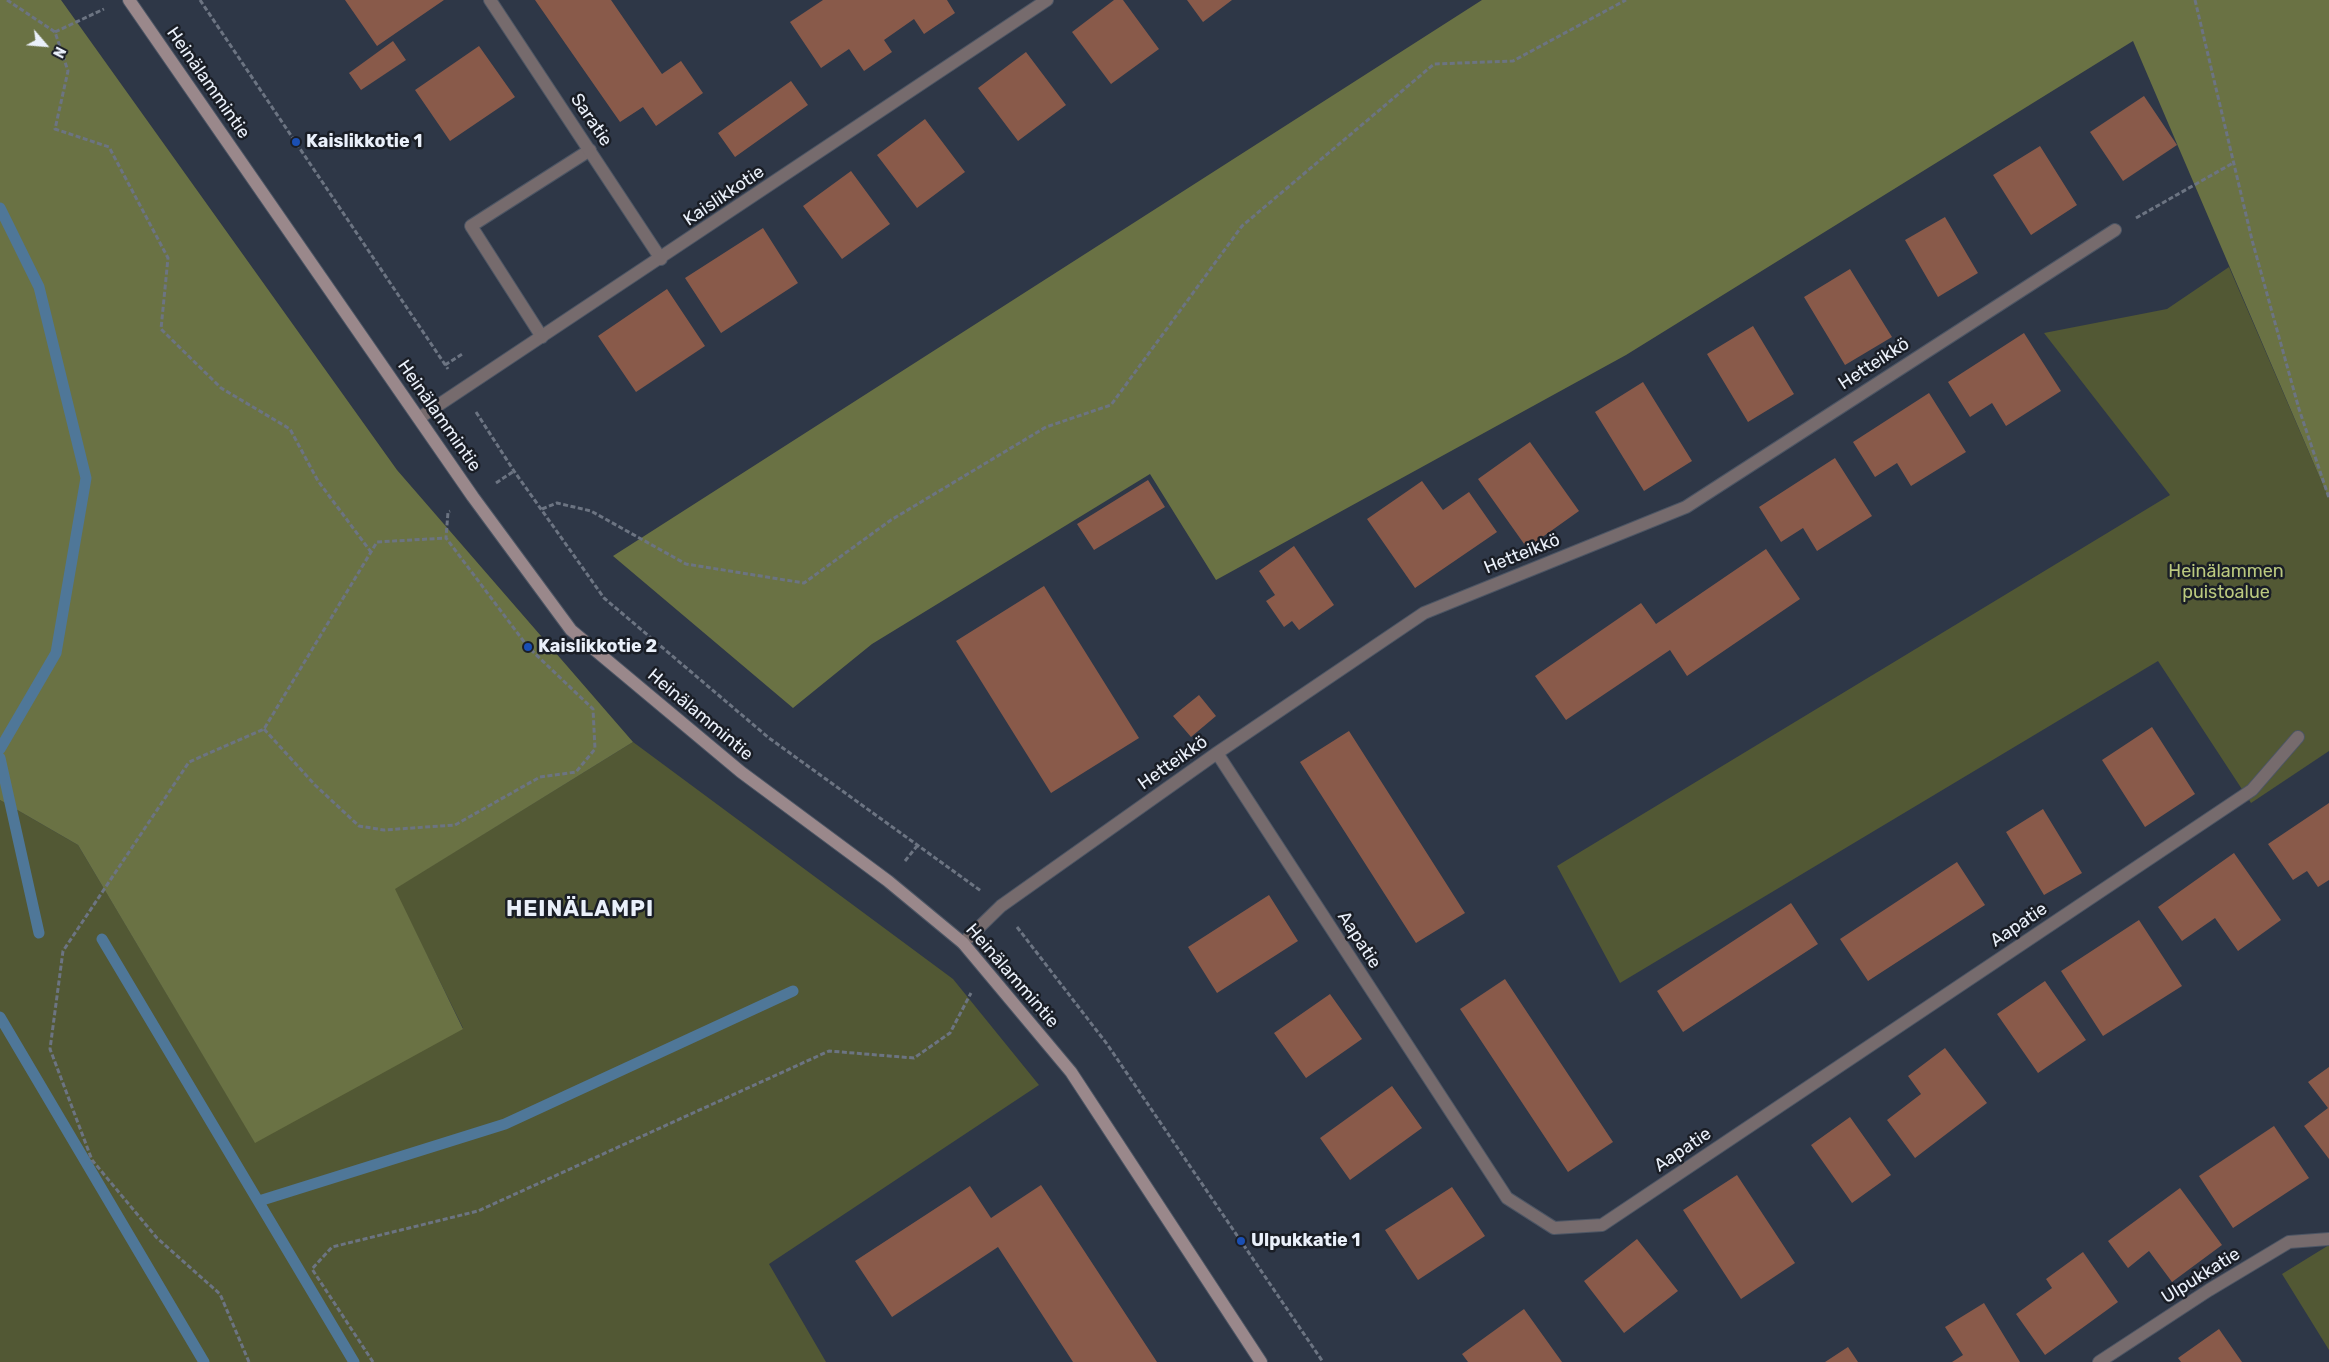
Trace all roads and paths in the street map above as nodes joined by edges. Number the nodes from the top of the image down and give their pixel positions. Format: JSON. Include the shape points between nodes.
{"nodes":[{"id":1,"x":7,"y":0,"type":"edge"},
{"id":2,"x":129,"y":0,"type":"edge"},
{"id":3,"x":200,"y":0,"type":"edge"},
{"id":4,"x":490,"y":0,"type":"edge"},
{"id":5,"x":1047,"y":0,"type":"edge"},
{"id":6,"x":1626,"y":0,"type":"edge"},
{"id":7,"x":2195,"y":0,"type":"edge"},
{"id":8,"x":105,"y":8,"type":"dead end"},
{"id":9,"x":55,"y":32,"type":"junction"},
{"id":10,"x":590,"y":150,"type":"junction"},
{"id":11,"x":2233,"y":163,"type":"junction"},
{"id":12,"x":2115,"y":230,"type":"joint"},
{"id":13,"x":661,"y":259,"type":"junction"},
{"id":14,"x":542,"y":337,"type":"junction"},
{"id":15,"x":462,"y":391,"type":"junction"},
{"id":16,"x":419,"y":418,"type":"junction"},
{"id":17,"x":514,"y":472,"type":"junction"},
{"id":18,"x":473,"y":497,"type":"junction"},
{"id":19,"x":2329,"y":498,"type":"edge"},
{"id":20,"x":542,"y":509,"type":"junction"},
{"id":21,"x":446,"y":538,"type":"junction"},
{"id":22,"x":371,"y":552,"type":"junction"},
{"id":23,"x":264,"y":729,"type":"junction"},
{"id":24,"x":2298,"y":737,"type":"dead end"},
{"id":25,"x":1217,"y":753,"type":"junction"},
{"id":26,"x":1000,"y":906,"type":"junction"},
{"id":27,"x":963,"y":943,"type":"junction"},
{"id":28,"x":984,"y":968,"type":"junction"},
{"id":29,"x":2329,"y":1240,"type":"edge"},
{"id":30,"x":249,"y":1362,"type":"edge"},
{"id":31,"x":373,"y":1362,"type":"edge"},
{"id":32,"x":1262,"y":1362,"type":"edge"},
{"id":33,"x":1323,"y":1362,"type":"edge"},
{"id":34,"x":2100,"y":1362,"type":"edge"}],
"edges":[{"from":1,"to":9,"type":"path"},
{"from":2,"to":16,"type":"street","name":"Heinälammintie"},
{"from":3,"to":15,"type":"path"},
{"from":4,"to":10,"type":"street","name":"Saratie"},
{"from":5,"to":13,"type":"street","name":"Kaislikkotie"},
{"from":6,"to":20,"type":"path","via":[[1513,61],[1434,64],[1242,226],[1111,405],[1046,427],[891,520],[804,583],[686,564],[591,511],[557,503]]},
{"from":7,"to":11,"type":"path"},
{"from":8,"to":9,"type":"path"},
{"from":9,"to":22,"type":"path","via":[[68,71],[55,129],[108,147],[133,191],[168,258],[161,329],[221,388],[290,428],[318,481]]},
{"from":10,"to":13,"type":"street","name":"Saratie"},
{"from":10,"to":14,"type":"street","via":[[471,226]]},
{"from":11,"to":12,"type":"path"},
{"from":11,"to":19,"type":"path","via":[[2299,409]]},
{"from":12,"to":25,"type":"street","name":"Hetteikkö","via":[[1686,507],[1424,613]]},
{"from":13,"to":14,"type":"street","name":"Kaislikkotie"},
{"from":14,"to":15,"type":"street","name":"Kaislikkotie"},
{"from":15,"to":16,"type":"street","name":"Kaislikkotie"},
{"from":15,"to":17,"type":"path"},
{"from":16,"to":18,"type":"street","name":"Heinälammintie"},
{"from":17,"to":18,"type":"path"},
{"from":17,"to":20,"type":"path"},
{"from":18,"to":21,"type":"path","via":[[448,512]]},
{"from":18,"to":27,"type":"street","name":"Heinälammintie","via":[[571,630],[741,772],[888,881]]},
{"from":20,"to":26,"type":"path","via":[[604,598],[770,738]]},
{"from":21,"to":22,"type":"path","via":[[377,542]]},
{"from":21,"to":23,"type":"path","via":[[528,648],[593,708],[595,750],[576,772],[540,777],[455,825],[384,830],[359,826],[315,785]]},
{"from":22,"to":23,"type":"path"},
{"from":23,"to":30,"type":"path","via":[[189,762],[63,951],[50,1049],[92,1160],[157,1238],[220,1294]]},
{"from":24,"to":25,"type":"street","name":"Aapatie","via":[[2252,790],[1602,1225],[1554,1228],[1507,1198]]},
{"from":25,"to":26,"type":"street","name":"Hetteikkö"},
{"from":26,"to":27,"type":"street","name":"Hetteikkö"},
{"from":26,"to":33,"type":"path","via":[[1107,1044]]},
{"from":27,"to":28,"type":"street","name":"Heinälammintie"},
{"from":28,"to":31,"type":"path","via":[[950,1033],[914,1058],[829,1051],[478,1211],[332,1246],[312,1269]]},
{"from":28,"to":32,"type":"street","name":"Heinälammintie","via":[[1071,1072]]},
{"from":29,"to":34,"type":"street","name":"Ulpukkatie","via":[[2289,1242]]}]}
